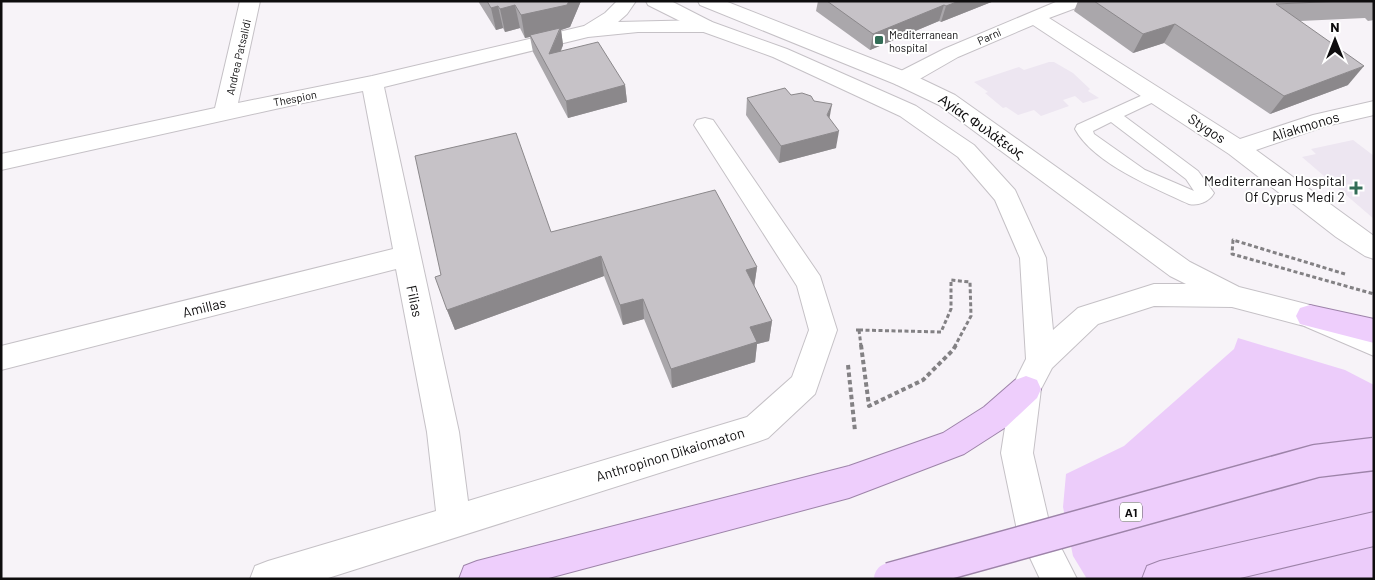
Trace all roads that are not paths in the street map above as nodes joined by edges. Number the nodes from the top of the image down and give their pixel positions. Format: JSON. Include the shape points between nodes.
{"nodes":[{"id":1,"x":250,"y":1,"type":"edge"},
{"id":2,"x":627,"y":1,"type":"edge"},
{"id":3,"x":655,"y":1,"type":"edge"},
{"id":4,"x":707,"y":1,"type":"edge"},
{"id":5,"x":1077,"y":1,"type":"edge"},
{"id":6,"x":1034,"y":17,"type":"junction"},
{"id":7,"x":705,"y":26,"type":"junction"},
{"id":8,"x":588,"y":31,"type":"junction"},
{"id":9,"x":904,"y":79,"type":"junction"},
{"id":10,"x":372,"y":83,"type":"junction"},
{"id":11,"x":1156,"y":94,"type":"junction"},
{"id":12,"x":1374,"y":108,"type":"edge"},
{"id":13,"x":225,"y":112,"type":"junction"},
{"id":14,"x":1113,"y":116,"type":"junction"},
{"id":15,"x":705,"y":125,"type":"dead end"},
{"id":16,"x":1238,"y":148,"type":"junction"},
{"id":17,"x":1,"y":162,"type":"edge"},
{"id":18,"x":1374,"y":249,"type":"edge"},
{"id":19,"x":406,"y":256,"type":"junction"},
{"id":20,"x":1232,"y":296,"type":"junction"},
{"id":21,"x":1310,"y":316,"type":"junction"},
{"id":22,"x":1374,"y":331,"type":"edge"},
{"id":23,"x":1374,"y":344,"type":"edge"},
{"id":24,"x":1,"y":358,"type":"edge"},
{"id":25,"x":1041,"y":359,"type":"junction"},
{"id":26,"x":1026,"y":389,"type":"junction"},
{"id":27,"x":1374,"y":454,"type":"edge"},
{"id":28,"x":454,"y":520,"type":"junction"},
{"id":29,"x":1374,"y":529,"type":"edge"},
{"id":30,"x":268,"y":579,"type":"edge"},
{"id":31,"x":477,"y":579,"type":"edge"},
{"id":32,"x":890,"y":579,"type":"edge"},
{"id":33,"x":1059,"y":579,"type":"edge"},
{"id":34,"x":1160,"y":579,"type":"edge"}],
"edges":[{"from":1,"to":13,"type":"street","name":"Andrea Patsalidi"},
{"from":2,"to":8,"type":"street","name":"Thespion","via":[[610,20]]},
{"from":3,"to":7,"type":"street"},
{"from":4,"to":9,"type":"street","name":"Αγίας Φυλάξεως"},
{"from":5,"to":6,"type":"street","name":"Parni"},
{"from":6,"to":9,"type":"street","name":"Parni","via":[[951,53]]},
{"from":6,"to":11,"type":"street","name":"Stygos"},
{"from":7,"to":8,"type":"street","name":"Thespion","via":[[638,26]]},
{"from":7,"to":25,"type":"street","via":[[780,53],[908,111],[966,150],[1006,196],[1033,258]]},
{"from":8,"to":10,"type":"street","name":"Thespion"},
{"from":9,"to":20,"type":"street","name":"Αγίας Φυλάξεως","via":[[947,100],[1180,269]]},
{"from":10,"to":13,"type":"street","name":"Thespion"},
{"from":10,"to":19,"type":"street","name":"Filias"},
{"from":11,"to":14,"type":"lane"},
{"from":11,"to":16,"type":"street","name":"Stygos"},
{"from":12,"to":16,"type":"street","name":"Aliakmonos","via":[[1321,120]]},
{"from":13,"to":17,"type":"street","name":"Thespion"},
{"from":14,"to":14,"type":"lane","via":[[1083,129],[1088,138],[1139,174],[1196,199],[1205,193],[1192,175]]},
{"from":15,"to":28,"type":"street","name":"Anthropinon Dikaiomaton","via":[[810,284],[834,330],[804,385],[757,428]]},
{"from":16,"to":18,"type":"street","name":"Stygos"},
{"from":19,"to":24,"type":"street","name":"Amillas"},
{"from":19,"to":28,"type":"street","name":"Filias","via":[[442,432]]},
{"from":20,"to":21,"type":"street"},
{"from":20,"to":25,"type":"street","via":[[1154,295],[1088,316]]},
{"from":21,"to":22,"type":"highway"},
{"from":21,"to":23,"type":"street"},
{"from":25,"to":26,"type":"street"},
{"from":26,"to":31,"type":"highway","via":[[995,417],[953,444],[849,482]]},
{"from":26,"to":33,"type":"street","via":[[1018,453],[1034,530]]},
{"from":27,"to":32,"type":"highway","number":"A1","bridge":true,"via":[[1316,461]]},
{"from":28,"to":30,"type":"street","name":"Anthropinon Dikaiomaton"},
{"from":29,"to":34,"type":"highway"}]}
